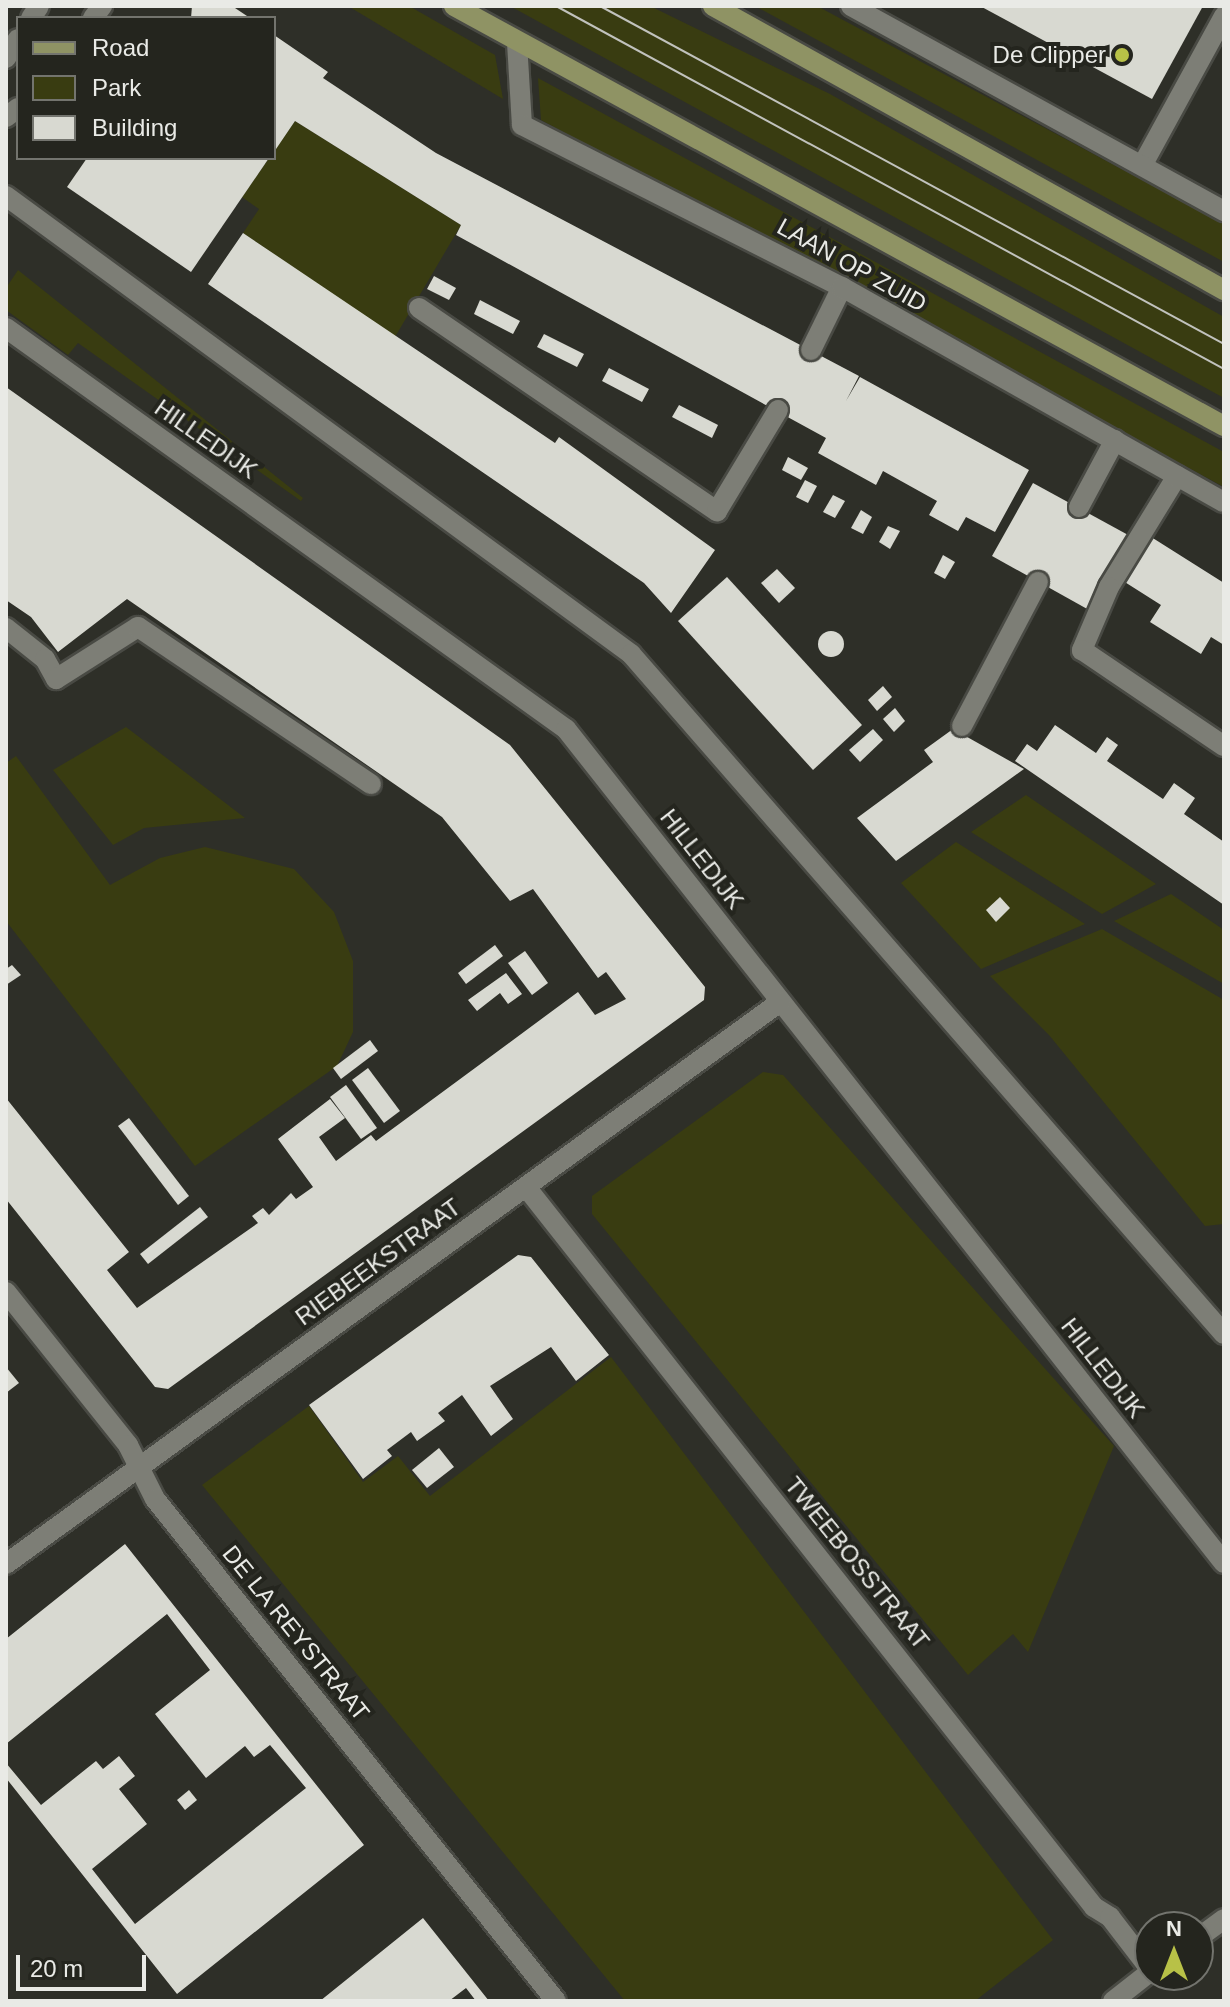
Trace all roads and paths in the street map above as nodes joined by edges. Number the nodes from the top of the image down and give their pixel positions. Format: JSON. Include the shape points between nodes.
{"nodes":[{"id":1,"x":454,"y":6,"type":"edge"},
{"id":2,"x":713,"y":6,"type":"edge"},
{"id":3,"x":851,"y":6,"type":"edge"},
{"id":4,"x":1224,"y":16,"type":"edge"},
{"id":5,"x":517,"y":42,"type":"junction"},
{"id":6,"x":1143,"y":164,"type":"junction"},
{"id":7,"x":6,"y":196,"type":"edge"},
{"id":8,"x":1224,"y":211,"type":"edge"},
{"id":9,"x":842,"y":287,"type":"junction"},
{"id":10,"x":1224,"y":290,"type":"edge"},
{"id":11,"x":419,"y":308,"type":"dead end"},
{"id":12,"x":6,"y":328,"type":"edge"},
{"id":13,"x":811,"y":350,"type":"dead end"},
{"id":14,"x":778,"y":410,"type":"dead end"},
{"id":15,"x":1224,"y":426,"type":"edge"},
{"id":16,"x":1115,"y":440,"type":"junction"},
{"id":17,"x":1177,"y":476,"type":"junction"},
{"id":18,"x":1224,"y":502,"type":"edge"},
{"id":19,"x":1079,"y":507,"type":"dead end"},
{"id":20,"x":1038,"y":582,"type":"dead end"},
{"id":21,"x":6,"y":628,"type":"edge"},
{"id":22,"x":962,"y":726,"type":"dead end"},
{"id":23,"x":1224,"y":746,"type":"edge"},
{"id":24,"x":371,"y":784,"type":"dead end"},
{"id":25,"x":780,"y":1002,"type":"junction"},
{"id":26,"x":526,"y":1187,"type":"junction"},
{"id":27,"x":6,"y":1292,"type":"edge"},
{"id":28,"x":1217,"y":1311,"type":"edge"},
{"id":29,"x":1224,"y":1334,"type":"edge"},
{"id":30,"x":138,"y":1464,"type":"junction"},
{"id":31,"x":1224,"y":1563,"type":"edge"},
{"id":32,"x":6,"y":1564,"type":"edge"},
{"id":33,"x":1134,"y":1949,"type":"edge"},
{"id":34,"x":556,"y":2001,"type":"edge"}],
"edges":[{"from":1,"to":5,"type":"main road","name":"LAAN OP ZUID"},
{"from":2,"to":10,"type":"main road"},
{"from":3,"to":6,"type":"street"},
{"from":4,"to":6,"type":"street"},
{"from":5,"to":9,"type":"street","name":"LAAN OP ZUID","via":[[522,125]]},
{"from":5,"to":15,"type":"main road","name":"LAAN OP ZUID"},
{"from":6,"to":8,"type":"street"},
{"from":7,"to":28,"type":"street","via":[[631,654]]},
{"from":9,"to":13,"type":"street"},
{"from":9,"to":16,"type":"street","name":"LAAN OP ZUID"},
{"from":11,"to":14,"type":"street","via":[[717,511]]},
{"from":12,"to":25,"type":"street","name":"HILLEDIJK","via":[[546,710],[600,769]]},
{"from":16,"to":17,"type":"street","name":"LAAN OP ZUID"},
{"from":16,"to":19,"type":"street"},
{"from":17,"to":18,"type":"street","name":"LAAN OP ZUID"},
{"from":17,"to":23,"type":"street","via":[[1109,587],[1082,650]]},
{"from":20,"to":22,"type":"street"},
{"from":21,"to":24,"type":"street","via":[[45,659],[56,679],[138,627]]},
{"from":25,"to":26,"type":"street","name":"RIEBEEKSTRAAT"},
{"from":25,"to":31,"type":"street","name":"HILLEDIJK"},
{"from":26,"to":30,"type":"street","name":"RIEBEEKSTRAAT"},
{"from":26,"to":33,"type":"street","name":"TWEEBOSSTRAAT","via":[[1094,1907],[1110,1917]]},
{"from":27,"to":30,"type":"street","name":"DE LA REYSTRAAT","via":[[95,1401]]},
{"from":28,"to":29,"type":"street"},
{"from":30,"to":32,"type":"street","name":"RIEBEEKSTRAAT"},
{"from":30,"to":34,"type":"street","name":"DE LA REYSTRAAT","via":[[155,1499]]}]}
